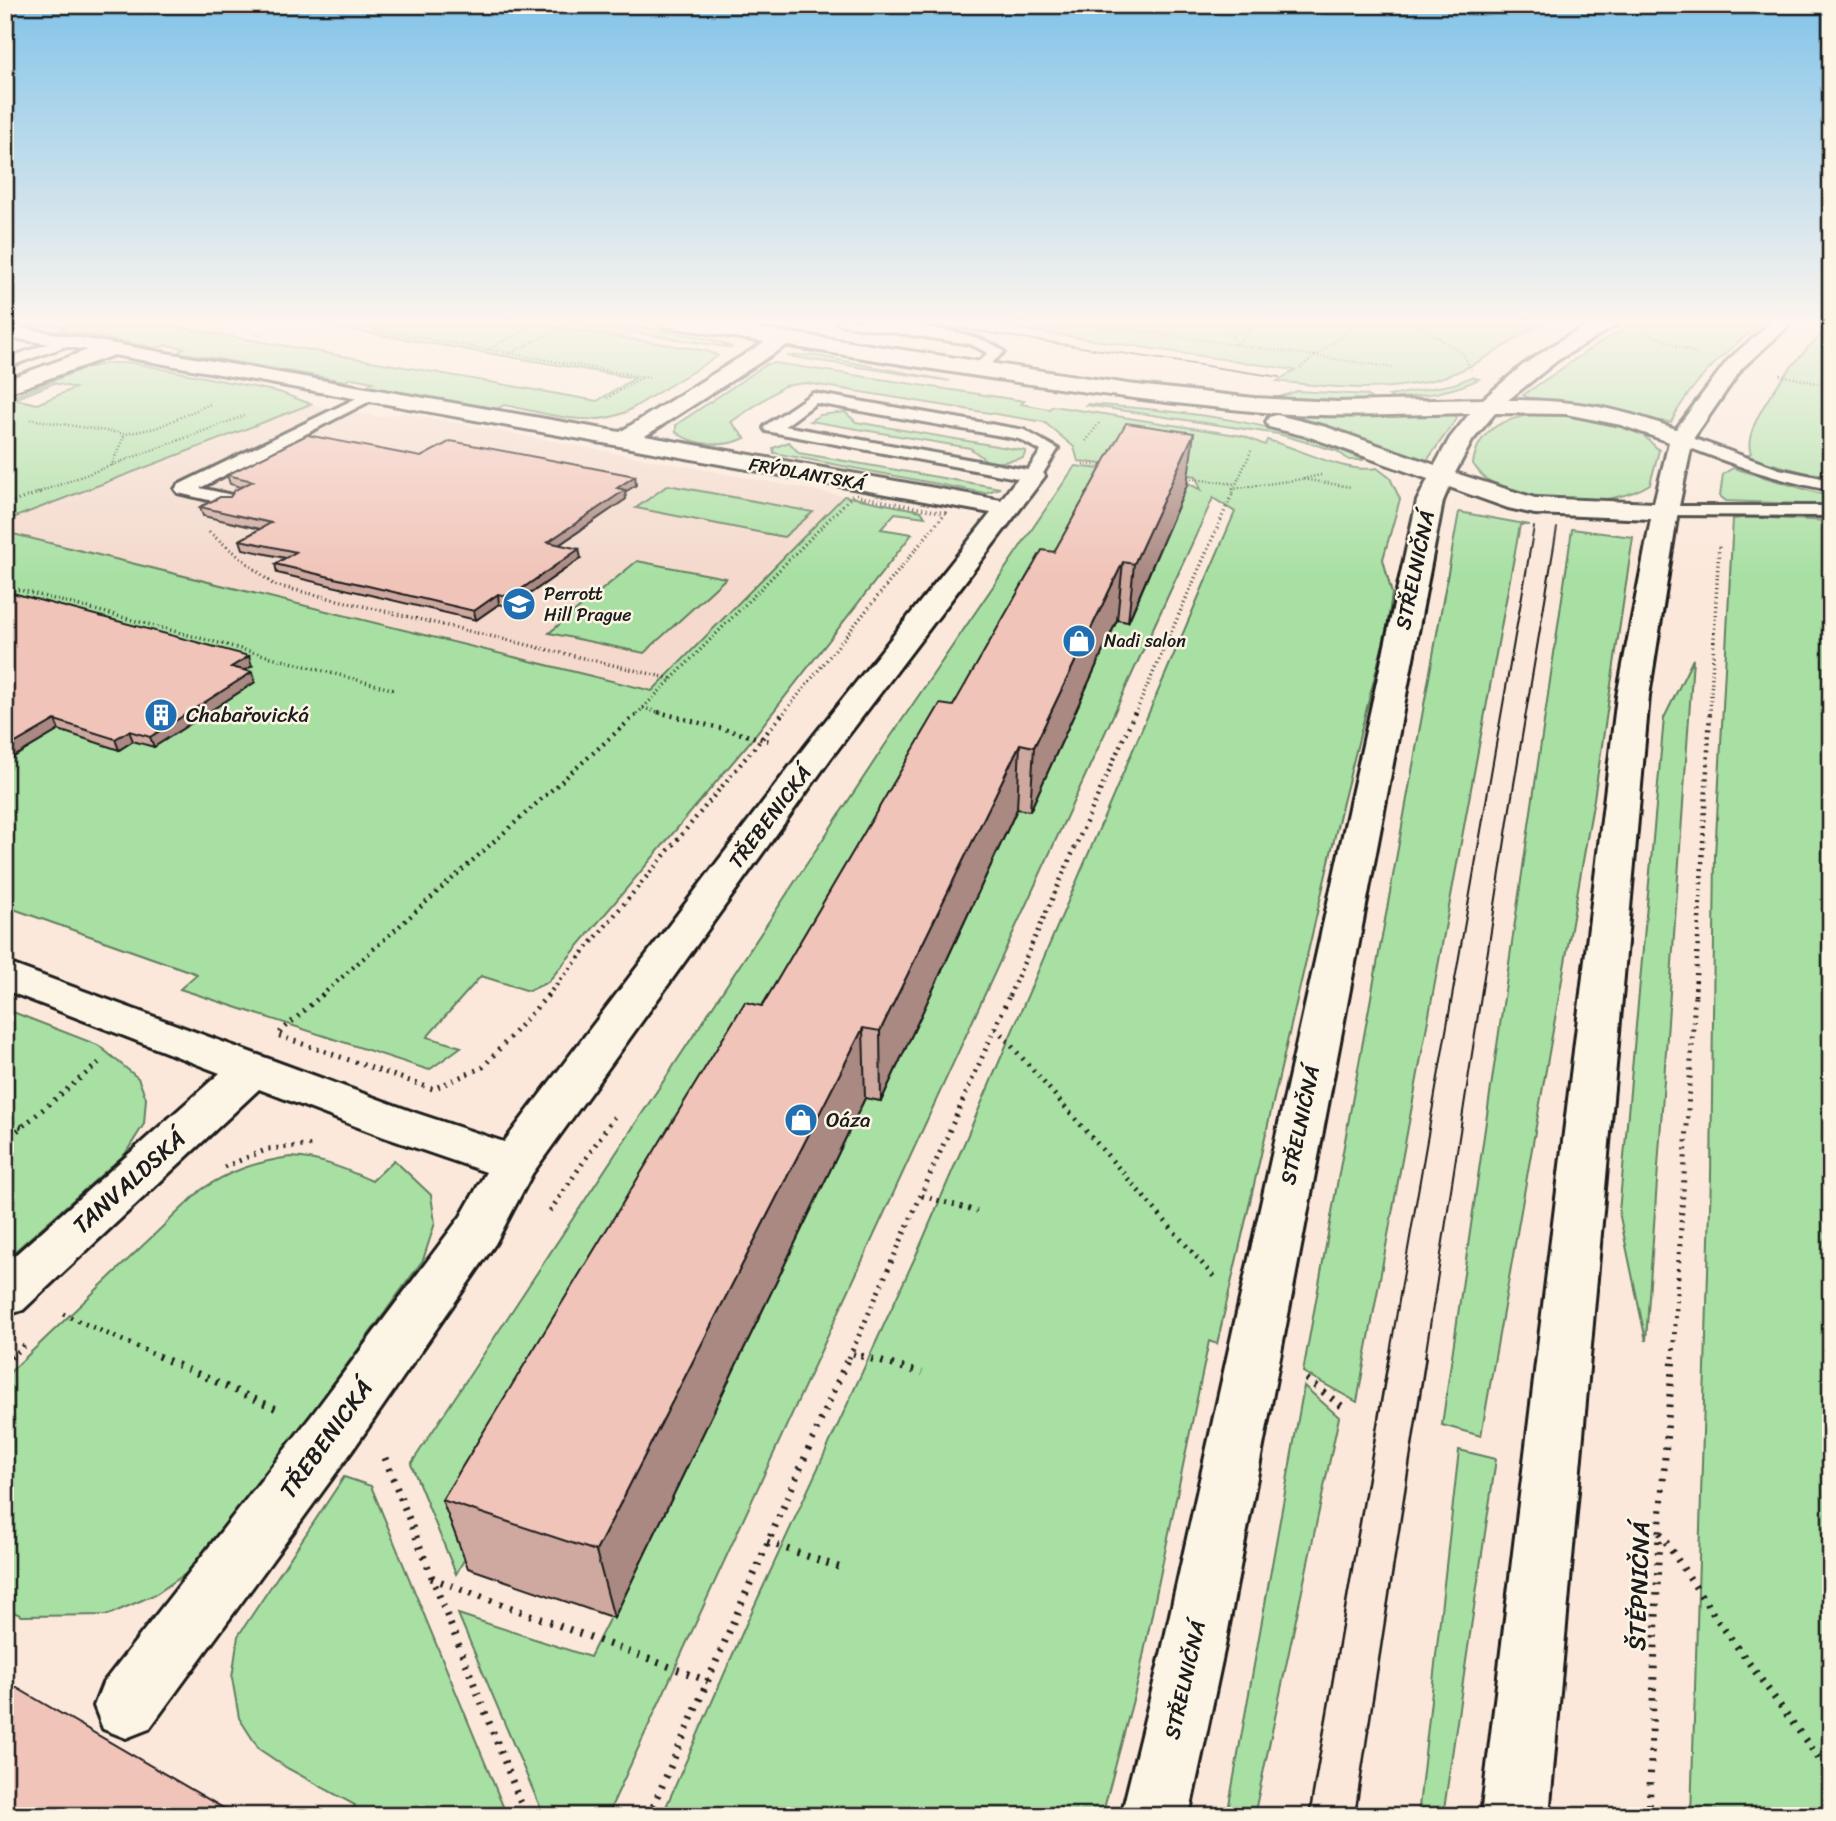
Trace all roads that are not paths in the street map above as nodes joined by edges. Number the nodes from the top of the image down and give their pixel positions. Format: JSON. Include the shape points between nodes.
{"nodes":[{"id":1,"x":351,"y":405,"type":"edge"},
{"id":2,"x":422,"y":405,"type":"edge"},
{"id":3,"x":679,"y":405,"type":"edge"},
{"id":4,"x":803,"y":405,"type":"edge"},
{"id":5,"x":853,"y":405,"type":"edge"},
{"id":6,"x":1198,"y":405,"type":"edge"},
{"id":7,"x":1254,"y":405,"type":"edge"},
{"id":8,"x":1489,"y":405,"type":"junction"},
{"id":9,"x":1704,"y":405,"type":"edge"},
{"id":10,"x":625,"y":439,"type":"junction"},
{"id":11,"x":1681,"y":439,"type":"junction"},
{"id":12,"x":1441,"y":478,"type":"junction"},
{"id":13,"x":1831,"y":485,"type":"edge"},
{"id":14,"x":1669,"y":492,"type":"junction"},
{"id":15,"x":1021,"y":493,"type":"junction"},
{"id":16,"x":226,"y":499,"type":"edge"},
{"id":17,"x":1831,"y":511,"type":"edge"},
{"id":18,"x":5,"y":975,"type":"edge"},
{"id":19,"x":253,"y":1069,"type":"junction"},
{"id":20,"x":514,"y":1163,"type":"junction"},
{"id":21,"x":5,"y":1295,"type":"edge"},
{"id":22,"x":126,"y":1706,"type":"dead end"},
{"id":23,"x":1154,"y":1816,"type":"edge"},
{"id":24,"x":1515,"y":1816,"type":"edge"}],
"edges":[{"from":1,"to":16,"type":"lane","via":[[184,489]]},
{"from":2,"to":10,"type":"main road","name":"FRÝDLANTSKÁ"},
{"from":3,"to":10,"type":"main road"},
{"from":4,"to":15,"type":"lane","name":"FRÝDLANTSKÁ","via":[[772,428],[866,445]]},
{"from":5,"to":15,"type":"lane","name":"FRÝDLANTSKÁ","via":[[1024,435],[1050,449]]},
{"from":6,"to":12,"type":"main road","via":[[1318,432]]},
{"from":7,"to":8,"type":"main road","via":[[1336,409]]},
{"from":8,"to":11,"type":"main road","via":[[1581,409],[1627,419]]},
{"from":8,"to":12,"type":"main road","name":"STŘELNIČNÁ","via":[[1461,440]]},
{"from":9,"to":11,"type":"main road"},
{"from":10,"to":15,"type":"main road","name":"FRÝDLANTSKÁ"},
{"from":11,"to":13,"type":"lane","via":[[1744,464]]},
{"from":11,"to":14,"type":"main road"},
{"from":12,"to":14,"type":"main road","via":[[1551,509]]},
{"from":12,"to":23,"type":"main road","name":"STŘELNIČNÁ","via":[[1430,501],[1194,1646]]},
{"from":14,"to":17,"type":"lane"},
{"from":14,"to":24,"type":"main road","via":[[1633,696]]},
{"from":15,"to":20,"type":"main road","name":"TŘEBENICKÁ","via":[[819,751]]},
{"from":18,"to":19,"type":"main road"},
{"from":19,"to":20,"type":"main road"},
{"from":19,"to":21,"type":"main road","name":"TANVALDSKÁ"},
{"from":20,"to":22,"type":"main road","name":"TŘEBENICKÁ","via":[[462,1253]]}]}
